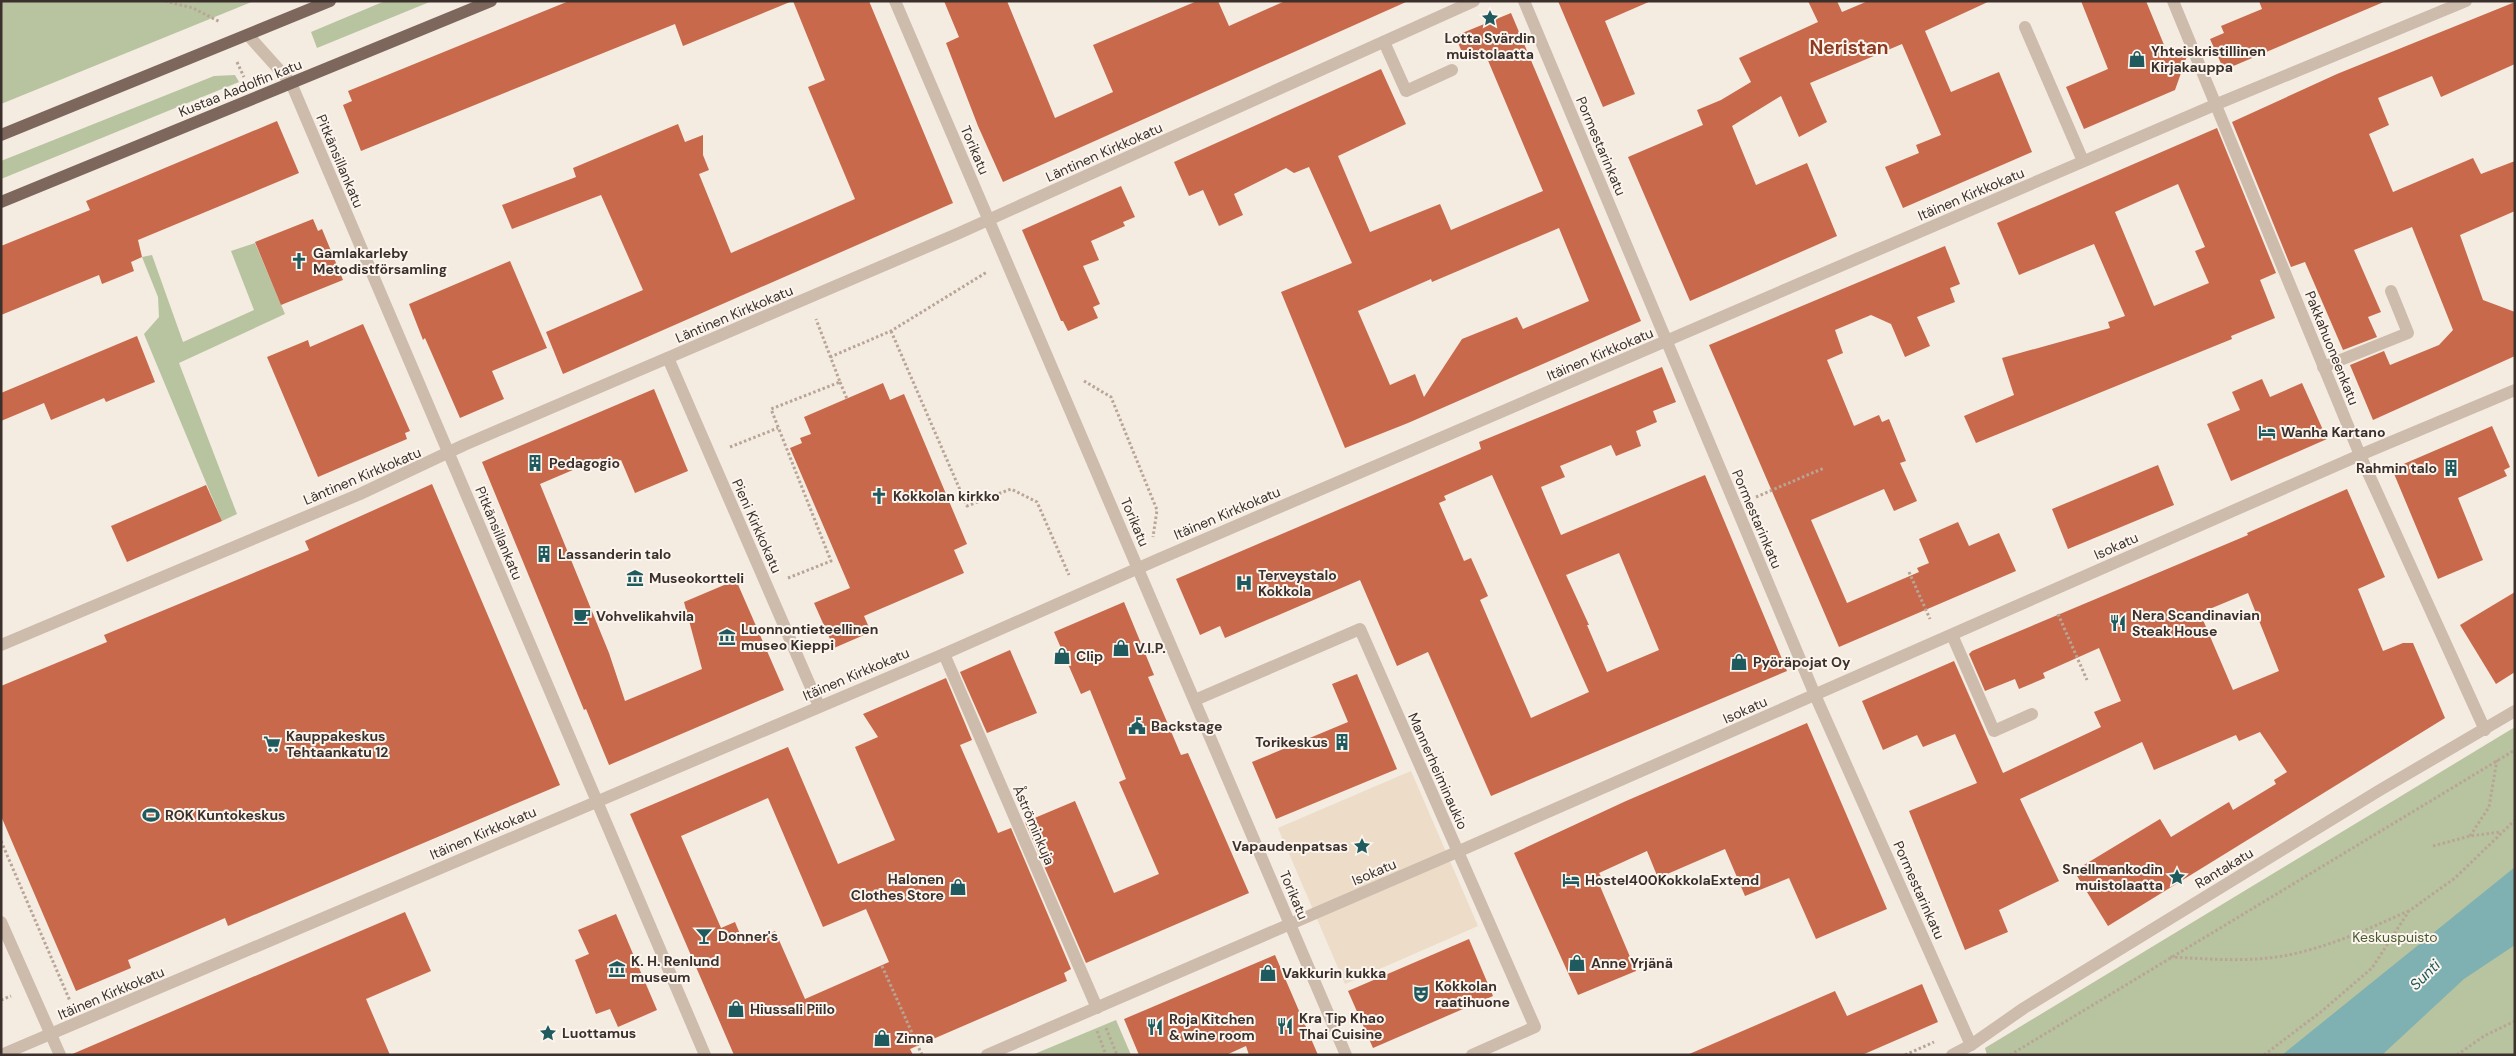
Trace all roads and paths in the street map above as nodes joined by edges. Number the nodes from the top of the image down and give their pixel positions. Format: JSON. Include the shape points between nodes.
{"nodes":[{"id":1,"x":165,"y":1,"type":"edge"},
{"id":2,"x":330,"y":1,"type":"edge"},
{"id":3,"x":490,"y":1,"type":"edge"},
{"id":4,"x":895,"y":1,"type":"edge"},
{"id":5,"x":1474,"y":1,"type":"edge"},
{"id":6,"x":1524,"y":1,"type":"edge"},
{"id":7,"x":2172,"y":1,"type":"edge"},
{"id":8,"x":2466,"y":1,"type":"edge"},
{"id":9,"x":2025,"y":27,"type":"dead end"},
{"id":10,"x":248,"y":35,"type":"junction"},
{"id":11,"x":229,"y":42,"type":"junction"},
{"id":12,"x":1384,"y":42,"type":"junction"},
{"id":13,"x":1452,"y":70,"type":"dead end"},
{"id":14,"x":291,"y":83,"type":"junction"},
{"id":15,"x":253,"y":99,"type":"junction"},
{"id":16,"x":2217,"y":104,"type":"junction"},
{"id":17,"x":1,"y":135,"type":"edge"},
{"id":18,"x":2083,"y":162,"type":"junction"},
{"id":19,"x":1,"y":202,"type":"edge"},
{"id":20,"x":989,"y":220,"type":"junction"},
{"id":21,"x":988,"y":272,"type":"dead end"},
{"id":22,"x":2391,"y":291,"type":"dead end"},
{"id":23,"x":814,"y":316,"type":"dead end"},
{"id":24,"x":890,"y":331,"type":"junction"},
{"id":25,"x":1667,"y":342,"type":"junction"},
{"id":26,"x":830,"y":356,"type":"junction"},
{"id":27,"x":668,"y":358,"type":"junction"},
{"id":28,"x":2323,"y":367,"type":"junction"},
{"id":29,"x":840,"y":382,"type":"junction"},
{"id":30,"x":2515,"y":390,"type":"edge"},
{"id":31,"x":847,"y":399,"type":"dead end"},
{"id":32,"x":778,"y":428,"type":"junction"},
{"id":33,"x":448,"y":453,"type":"junction"},
{"id":34,"x":2360,"y":455,"type":"junction"},
{"id":35,"x":710,"y":456,"type":"junction"},
{"id":36,"x":1824,"y":468,"type":"dead end"},
{"id":37,"x":1735,"y":506,"type":"junction"},
{"id":38,"x":1138,"y":568,"type":"junction"},
{"id":39,"x":1909,"y":572,"type":"dead end"},
{"id":40,"x":1070,"y":576,"type":"dead end"},
{"id":41,"x":767,"y":586,"type":"junction"},
{"id":42,"x":2049,"y":592,"type":"junction"},
{"id":43,"x":1952,"y":635,"type":"junction"},
{"id":44,"x":1940,"y":640,"type":"junction"},
{"id":45,"x":1,"y":645,"type":"edge"},
{"id":46,"x":944,"y":654,"type":"junction"},
{"id":47,"x":2087,"y":680,"type":"dead end"},
{"id":48,"x":1815,"y":695,"type":"junction"},
{"id":49,"x":1195,"y":700,"type":"junction"},
{"id":50,"x":819,"y":706,"type":"junction"},
{"id":51,"x":2515,"y":711,"type":"edge"},
{"id":52,"x":2032,"y":714,"type":"dead end"},
{"id":53,"x":2485,"y":730,"type":"junction"},
{"id":54,"x":2515,"y":750,"type":"edge"},
{"id":55,"x":2498,"y":760,"type":"junction"},
{"id":56,"x":597,"y":800,"type":"junction"},
{"id":57,"x":2515,"y":820,"type":"edge"},
{"id":58,"x":2501,"y":832,"type":"junction"},
{"id":59,"x":2470,"y":836,"type":"junction"},
{"id":60,"x":1,"y":841,"type":"edge"},
{"id":61,"x":2433,"y":846,"type":"dead end"},
{"id":62,"x":1457,"y":852,"type":"junction"},
{"id":63,"x":2409,"y":911,"type":"junction"},
{"id":64,"x":1,"y":922,"type":"edge"},
{"id":65,"x":1290,"y":925,"type":"junction"},
{"id":66,"x":2170,"y":957,"type":"junction"},
{"id":67,"x":882,"y":966,"type":"dead end"},
{"id":68,"x":1097,"y":1008,"type":"junction"},
{"id":69,"x":2515,"y":1020,"type":"edge"},
{"id":70,"x":80,"y":1023,"type":"junction"},
{"id":71,"x":1094,"y":1024,"type":"dead end"},
{"id":72,"x":51,"y":1035,"type":"junction"},
{"id":73,"x":1971,"y":1045,"type":"junction"},
{"id":74,"x":1,"y":1055,"type":"edge"},
{"id":75,"x":60,"y":1055,"type":"edge"},
{"id":76,"x":705,"y":1055,"type":"edge"},
{"id":77,"x":922,"y":1055,"type":"edge"},
{"id":78,"x":987,"y":1055,"type":"edge"},
{"id":79,"x":1106,"y":1055,"type":"edge"},
{"id":80,"x":1117,"y":1055,"type":"edge"},
{"id":81,"x":1346,"y":1055,"type":"edge"},
{"id":82,"x":1472,"y":1055,"type":"edge"},
{"id":83,"x":1952,"y":1055,"type":"edge"},
{"id":84,"x":2010,"y":1055,"type":"edge"},
{"id":85,"x":2264,"y":1055,"type":"edge"},
{"id":86,"x":2457,"y":1055,"type":"edge"}],
"edges":[{"from":1,"to":11,"type":"path","via":[[193,8],[219,21]]},
{"from":2,"to":10,"type":"main road"},
{"from":3,"to":14,"type":"main road","name":"Kustaa Aadolfin katu"},
{"from":4,"to":20,"type":"street","name":"Torikatu"},
{"from":5,"to":12,"type":"street","name":"Läntinen Kirkkokatu"},
{"from":6,"to":25,"type":"street","name":"Pormestarinkatu"},
{"from":7,"to":16,"type":"street","name":"Pakkahuoneenkatu"},
{"from":8,"to":16,"type":"street","name":"Itäinen Kirkkokatu"},
{"from":9,"to":18,"type":"street"},
{"from":10,"to":11,"type":"main road"},
{"from":10,"to":14,"type":"street","name":"Pitkänsillankatu"},
{"from":11,"to":15,"type":"path"},
{"from":11,"to":17,"type":"main road"},
{"from":12,"to":13,"type":"street","via":[[1406,90]]},
{"from":12,"to":20,"type":"street","name":"Läntinen Kirkkokatu"},
{"from":14,"to":15,"type":"main road","name":"Kustaa Aadolfin katu"},
{"from":14,"to":33,"type":"street","name":"Pitkänsillankatu"},
{"from":15,"to":19,"type":"main road","name":"Kustaa Aadolfin katu"},
{"from":16,"to":18,"type":"street","name":"Itäinen Kirkkokatu"},
{"from":16,"to":28,"type":"street","name":"Pakkahuoneenkatu"},
{"from":18,"to":25,"type":"street","name":"Itäinen Kirkkokatu"},
{"from":20,"to":27,"type":"street","name":"Läntinen Kirkkokatu"},
{"from":20,"to":38,"type":"street","name":"Torikatu"},
{"from":21,"to":24,"type":"path"},
{"from":22,"to":28,"type":"street","via":[[2408,333]]},
{"from":23,"to":26,"type":"path"},
{"from":24,"to":26,"type":"path"},
{"from":24,"to":40,"type":"path","via":[[967,506],[1011,489],[1037,502]]},
{"from":25,"to":37,"type":"street","name":"Pormestarinkatu"},
{"from":25,"to":38,"type":"street","name":"Itäinen Kirkkokatu"},
{"from":26,"to":29,"type":"path"},
{"from":27,"to":33,"type":"street","name":"Läntinen Kirkkokatu"},
{"from":27,"to":35,"type":"street","name":"Pieni Kirkkokatu"},
{"from":28,"to":34,"type":"street","name":"Pakkahuoneenkatu"},
{"from":29,"to":31,"type":"path"},
{"from":29,"to":32,"type":"path","via":[[771,409]]},
{"from":30,"to":34,"type":"street","name":"Isokatu"},
{"from":32,"to":35,"type":"path"},
{"from":32,"to":41,"type":"path","via":[[831,561]]},
{"from":33,"to":45,"type":"street","name":"Läntinen Kirkkokatu","via":[[360,494]]},
{"from":33,"to":56,"type":"street","name":"Pitkänsillankatu"},
{"from":34,"to":42,"type":"street","name":"Isokatu"},
{"from":34,"to":53,"type":"street","name":"Pakkahuoneenkatu"},
{"from":35,"to":41,"type":"street","name":"Pieni Kirkkokatu"},
{"from":36,"to":37,"type":"path"},
{"from":37,"to":48,"type":"street","name":"Pormestarinkatu"},
{"from":38,"to":46,"type":"street","name":"Itäinen Kirkkokatu"},
{"from":38,"to":49,"type":"street","name":"Torikatu"},
{"from":39,"to":44,"type":"path"},
{"from":41,"to":50,"type":"street","name":"Pieni Kirkkokatu"},
{"from":42,"to":43,"type":"street","name":"Isokatu"},
{"from":42,"to":47,"type":"path"},
{"from":43,"to":44,"type":"street","name":"Isokatu"},
{"from":43,"to":52,"type":"street","via":[[1994,731]]},
{"from":44,"to":48,"type":"street","name":"Isokatu"},
{"from":46,"to":50,"type":"street","name":"Itäinen Kirkkokatu"},
{"from":46,"to":68,"type":"street","name":"Åströminkuja"},
{"from":48,"to":62,"type":"street","name":"Isokatu"},
{"from":48,"to":73,"type":"street","name":"Pormestarinkatu"},
{"from":49,"to":62,"type":"street","name":"Mannerheiminaukio","via":[[1360,629]]},
{"from":49,"to":65,"type":"street","name":"Torikatu"},
{"from":50,"to":56,"type":"street","name":"Itäinen Kirkkokatu"},
{"from":51,"to":53,"type":"street","name":"Rantakatu"},
{"from":53,"to":73,"type":"street","name":"Rantakatu","via":[[2380,790],[2024,1008]]},
{"from":54,"to":55,"type":"path"},
{"from":55,"to":59,"type":"path","via":[[2489,808]]},
{"from":55,"to":66,"type":"path"},
{"from":56,"to":70,"type":"street","name":"Itäinen Kirkkokatu"},
{"from":56,"to":76,"type":"street","name":"Pitkänsillankatu"},
{"from":57,"to":58,"type":"path"},
{"from":58,"to":59,"type":"path"},
{"from":58,"to":63,"type":"path","via":[[2455,878]]},
{"from":59,"to":61,"type":"path"},
{"from":60,"to":70,"type":"path"},
{"from":62,"to":65,"type":"street","name":"Isokatu"},
{"from":62,"to":82,"type":"street","name":"Mannerheiminaukio","via":[[1535,1027]]},
{"from":63,"to":66,"type":"path","via":[[2350,937],[2292,955],[2239,960]]},
{"from":63,"to":85,"type":"path","via":[[2372,968]]},
{"from":64,"to":72,"type":"street"},
{"from":65,"to":68,"type":"street","name":"Isokatu"},
{"from":65,"to":81,"type":"street","name":"Torikatu"},
{"from":66,"to":84,"type":"path"},
{"from":67,"to":77,"type":"path"},
{"from":68,"to":78,"type":"street","name":"Isokatu"},
{"from":68,"to":80,"type":"path"},
{"from":69,"to":86,"type":"path"},
{"from":70,"to":72,"type":"street","name":"Itäinen Kirkkokatu"},
{"from":71,"to":79,"type":"path"},
{"from":72,"to":74,"type":"street","name":"Itäinen Kirkkokatu"},
{"from":72,"to":75,"type":"street"},
{"from":73,"to":83,"type":"street","name":"Rantakatu"}]}
